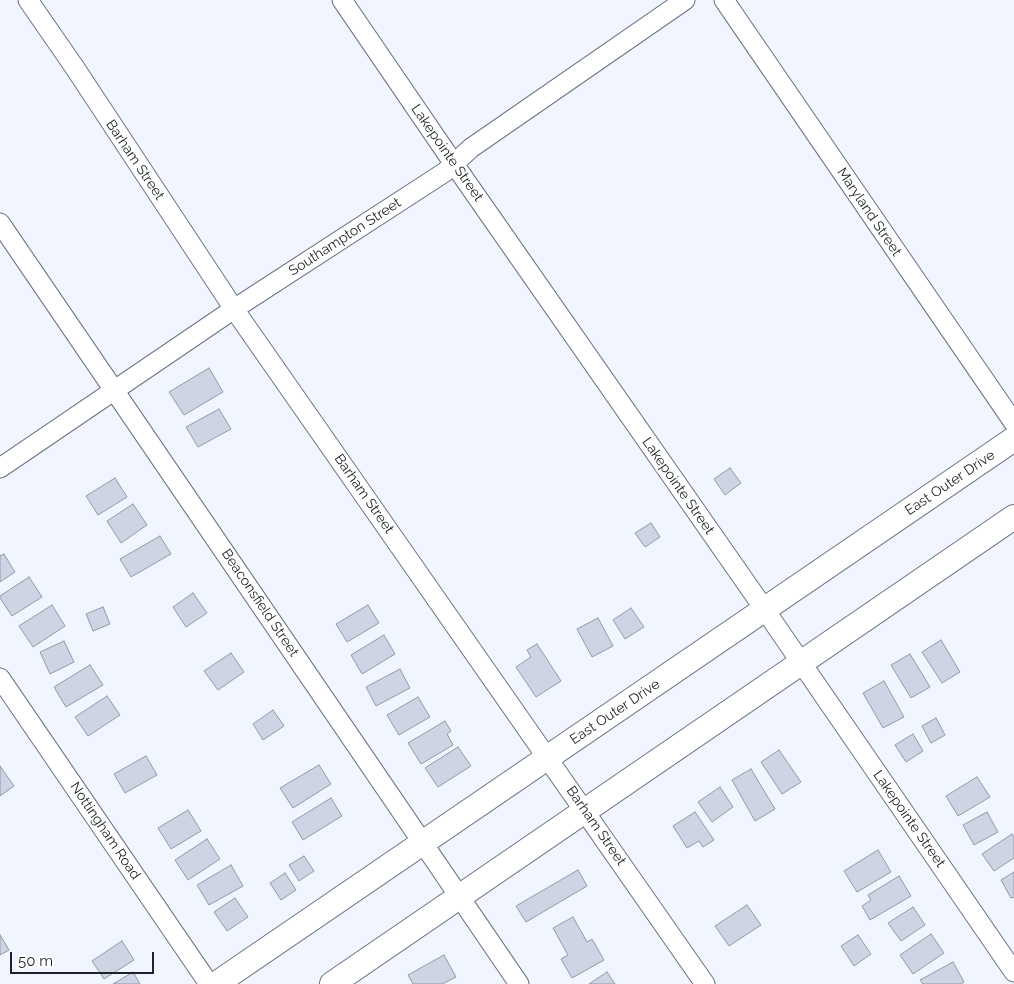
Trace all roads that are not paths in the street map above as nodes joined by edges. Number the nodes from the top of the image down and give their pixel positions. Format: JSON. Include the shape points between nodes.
{"nodes":[{"id":1,"x":28,"y":0,"type":"edge"},
{"id":2,"x":342,"y":0,"type":"edge"},
{"id":3,"x":685,"y":0,"type":"edge"},
{"id":4,"x":724,"y":0,"type":"edge"},
{"id":5,"x":454,"y":164,"type":"junction"},
{"id":6,"x":0,"y":223,"type":"edge"},
{"id":7,"x":234,"y":309,"type":"junction"},
{"id":8,"x":114,"y":390,"type":"junction"},
{"id":9,"x":1014,"y":423,"type":"edge"},
{"id":10,"x":1014,"y":439,"type":"edge"},
{"id":11,"x":0,"y":468,"type":"edge"},
{"id":12,"x":1014,"y":517,"type":"edge"},
{"id":13,"x":765,"y":610,"type":"junction"},
{"id":14,"x":801,"y":663,"type":"junction"},
{"id":15,"x":0,"y":678,"type":"edge"},
{"id":16,"x":548,"y":757,"type":"junction"},
{"id":17,"x":586,"y":811,"type":"junction"},
{"id":18,"x":423,"y":843,"type":"junction"},
{"id":19,"x":460,"y":897,"type":"junction"},
{"id":20,"x":1014,"y":972,"type":"edge"},
{"id":21,"x":209,"y":984,"type":"edge"},
{"id":22,"x":216,"y":984,"type":"edge"},
{"id":23,"x":332,"y":984,"type":"edge"},
{"id":24,"x":519,"y":984,"type":"edge"},
{"id":25,"x":705,"y":984,"type":"edge"}],
"edges":[{"from":1,"to":7,"type":"street","name":"Barham Street"},
{"from":2,"to":5,"type":"street","name":"Lakepointe Street"},
{"from":3,"to":5,"type":"street","name":"Southampton Street","via":[[470,148]]},
{"from":4,"to":9,"type":"street","name":"Maryland Street"},
{"from":5,"to":7,"type":"street","name":"Southampton Street"},
{"from":5,"to":13,"type":"street","name":"Lakepointe Street"},
{"from":6,"to":8,"type":"street","name":"Beaconsfield Street"},
{"from":7,"to":8,"type":"street","name":"Southampton Street"},
{"from":7,"to":16,"type":"street","name":"Barham Street"},
{"from":8,"to":11,"type":"street","name":"Southampton Street"},
{"from":8,"to":18,"type":"street","name":"Beaconsfield Street"},
{"from":10,"to":13,"type":"street","name":"East Outer Drive"},
{"from":12,"to":14,"type":"street"},
{"from":13,"to":14,"type":"street","name":"Lakepointe Street"},
{"from":13,"to":16,"type":"street","name":"East Outer Drive"},
{"from":14,"to":17,"type":"street"},
{"from":14,"to":20,"type":"street","name":"Lakepointe Street"},
{"from":15,"to":21,"type":"street","name":"Nottingham Road"},
{"from":16,"to":17,"type":"street","name":"Barham Street"},
{"from":16,"to":18,"type":"street","name":"East Outer Drive"},
{"from":17,"to":19,"type":"street"},
{"from":17,"to":25,"type":"street","name":"Barham Street"},
{"from":18,"to":19,"type":"street","name":"Beaconsfield Street"},
{"from":18,"to":22,"type":"street","name":"East Outer Drive"},
{"from":19,"to":23,"type":"street"},
{"from":19,"to":24,"type":"street","name":"Beaconsfield Street"}]}
